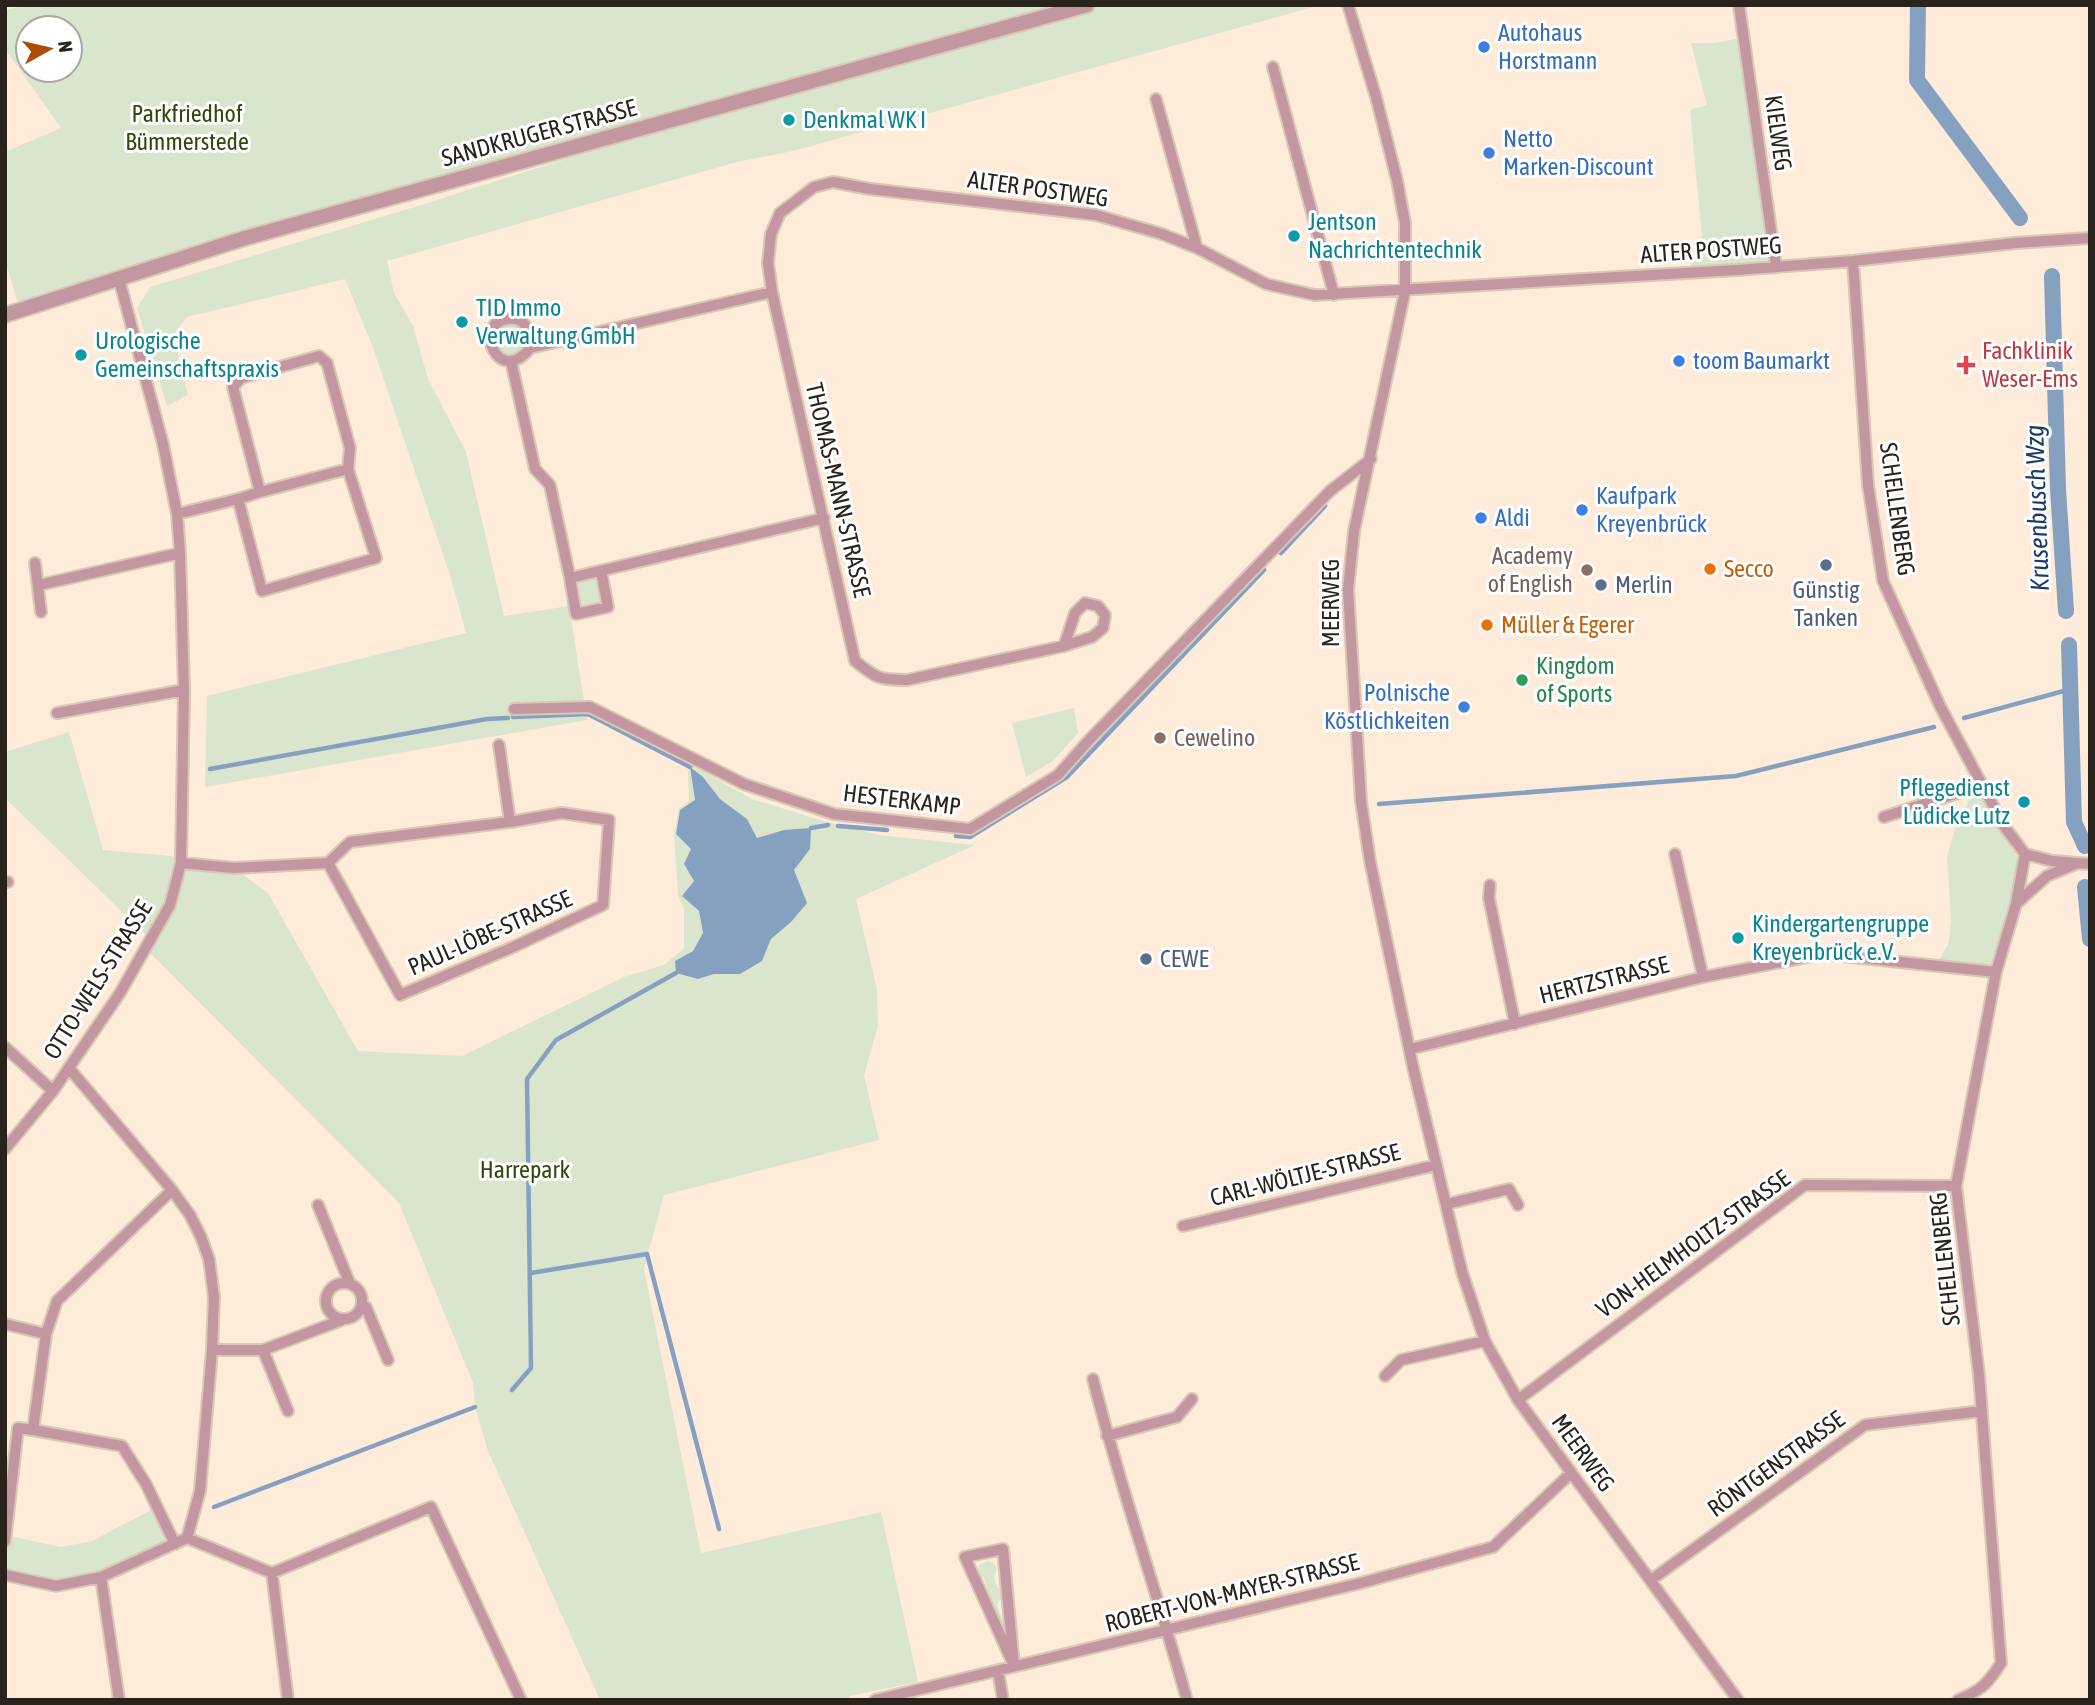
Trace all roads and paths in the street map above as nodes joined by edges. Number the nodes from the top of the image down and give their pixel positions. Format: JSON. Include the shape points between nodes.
{"nodes":[{"id":1,"x":1087,"y":5,"type":"edge"},
{"id":2,"x":1348,"y":5,"type":"edge"},
{"id":3,"x":1739,"y":5,"type":"edge"},
{"id":4,"x":1273,"y":67,"type":"dead end"},
{"id":5,"x":1156,"y":99,"type":"dead end"},
{"id":6,"x":870,"y":189,"type":"joint"},
{"id":7,"x":2090,"y":238,"type":"edge"},
{"id":8,"x":1197,"y":248,"type":"junction"},
{"id":9,"x":1853,"y":261,"type":"junction"},
{"id":10,"x":1776,"y":266,"type":"junction"},
{"id":11,"x":119,"y":279,"type":"junction"},
{"id":12,"x":1405,"y":291,"type":"junction"},
{"id":13,"x":772,"y":292,"type":"junction"},
{"id":14,"x":1334,"y":295,"type":"junction"},
{"id":15,"x":5,"y":315,"type":"edge"},
{"id":16,"x":530,"y":348,"type":"junction"},
{"id":17,"x":512,"y":361,"type":"junction"},
{"id":18,"x":1371,"y":458,"type":"junction"},
{"id":19,"x":348,"y":469,"type":"junction"},
{"id":20,"x":260,"y":492,"type":"junction"},
{"id":21,"x":238,"y":499,"type":"junction"},
{"id":22,"x":177,"y":514,"type":"junction"},
{"id":23,"x":824,"y":519,"type":"junction"},
{"id":24,"x":180,"y":553,"type":"junction"},
{"id":25,"x":35,"y":562,"type":"dead end"},
{"id":26,"x":601,"y":571,"type":"junction"},
{"id":27,"x":570,"y":578,"type":"junction"},
{"id":28,"x":38,"y":585,"type":"junction"},
{"id":29,"x":41,"y":612,"type":"dead end"},
{"id":30,"x":1064,"y":646,"type":"dead end"},
{"id":31,"x":184,"y":690,"type":"junction"},
{"id":32,"x":514,"y":709,"type":"dead end"},
{"id":33,"x":57,"y":713,"type":"dead end"},
{"id":34,"x":499,"y":744,"type":"dead end"},
{"id":35,"x":1982,"y":785,"type":"junction"},
{"id":36,"x":1884,"y":817,"type":"dead end"},
{"id":37,"x":510,"y":822,"type":"junction"},
{"id":38,"x":1675,"y":853,"type":"dead end"},
{"id":39,"x":2025,"y":854,"type":"junction"},
{"id":40,"x":181,"y":863,"type":"junction"},
{"id":41,"x":328,"y":863,"type":"junction"},
{"id":42,"x":2076,"y":864,"type":"junction"},
{"id":43,"x":2090,"y":864,"type":"edge"},
{"id":44,"x":1490,"y":885,"type":"dead end"},
{"id":45,"x":2016,"y":904,"type":"junction"},
{"id":46,"x":1996,"y":972,"type":"junction"},
{"id":47,"x":1703,"y":977,"type":"junction"},
{"id":48,"x":1515,"y":1024,"type":"junction"},
{"id":49,"x":5,"y":1047,"type":"edge"},
{"id":50,"x":1410,"y":1049,"type":"junction"},
{"id":51,"x":69,"y":1068,"type":"junction"},
{"id":52,"x":53,"y":1091,"type":"junction"},
{"id":53,"x":5,"y":1149,"type":"edge"},
{"id":54,"x":1436,"y":1165,"type":"junction"},
{"id":55,"x":1956,"y":1186,"type":"junction"},
{"id":56,"x":172,"y":1190,"type":"junction"},
{"id":57,"x":1447,"y":1204,"type":"junction"},
{"id":58,"x":318,"y":1205,"type":"dead end"},
{"id":59,"x":1518,"y":1205,"type":"dead end"},
{"id":60,"x":1183,"y":1226,"type":"dead end"},
{"id":61,"x":350,"y":1284,"type":"junction"},
{"id":62,"x":362,"y":1306,"type":"junction"},
{"id":63,"x":342,"y":1320,"type":"junction"},
{"id":64,"x":5,"y":1324,"type":"edge"},
{"id":65,"x":46,"y":1334,"type":"junction"},
{"id":66,"x":1485,"y":1341,"type":"junction"},
{"id":67,"x":212,"y":1350,"type":"junction"},
{"id":68,"x":263,"y":1350,"type":"junction"},
{"id":69,"x":388,"y":1360,"type":"dead end"},
{"id":70,"x":1385,"y":1376,"type":"dead end"},
{"id":71,"x":1093,"y":1379,"type":"dead end"},
{"id":72,"x":1192,"y":1399,"type":"dead end"},
{"id":73,"x":1518,"y":1400,"type":"junction"},
{"id":74,"x":288,"y":1411,"type":"dead end"},
{"id":75,"x":1982,"y":1411,"type":"junction"},
{"id":76,"x":33,"y":1430,"type":"junction"},
{"id":77,"x":1107,"y":1436,"type":"junction"},
{"id":78,"x":1571,"y":1473,"type":"junction"},
{"id":79,"x":187,"y":1538,"type":"junction"},
{"id":80,"x":5,"y":1541,"type":"edge"},
{"id":81,"x":175,"y":1544,"type":"junction"},
{"id":82,"x":272,"y":1573,"type":"junction"},
{"id":83,"x":5,"y":1575,"type":"edge"},
{"id":84,"x":101,"y":1577,"type":"junction"},
{"id":85,"x":1651,"y":1580,"type":"junction"},
{"id":86,"x":1167,"y":1630,"type":"junction"},
{"id":87,"x":1014,"y":1666,"type":"junction"},
{"id":88,"x":998,"y":1671,"type":"junction"},
{"id":89,"x":1975,"y":1697,"type":"edge"},
{"id":90,"x":119,"y":1700,"type":"edge"},
{"id":91,"x":288,"y":1700,"type":"edge"},
{"id":92,"x":521,"y":1700,"type":"edge"},
{"id":93,"x":875,"y":1700,"type":"edge"},
{"id":94,"x":1003,"y":1700,"type":"edge"},
{"id":95,"x":1187,"y":1700,"type":"edge"},
{"id":96,"x":1738,"y":1700,"type":"edge"},
{"id":97,"x":1958,"y":1700,"type":"edge"}],
"edges":[{"from":1,"to":11,"type":"street","name":"SANDKRUGER STRASSE","via":[[272,230]]},
{"from":2,"to":12,"type":"street","name":"MEERWEG","via":[[1376,97],[1405,223]]},
{"from":3,"to":10,"type":"street","name":"KIELWEG"},
{"from":4,"to":14,"type":"street"},
{"from":5,"to":8,"type":"street"},
{"from":6,"to":8,"type":"street","name":"ALTER POSTWEG","via":[[1096,215]]},
{"from":6,"to":13,"type":"street","name":"THOMAS-MANN-STRASSE","via":[[833,182],[814,187],[780,212],[771,234],[768,263]]},
{"from":7,"to":9,"type":"street","name":"ALTER POSTWEG"},
{"from":8,"to":14,"type":"street","name":"ALTER POSTWEG","via":[[1266,284]]},
{"from":9,"to":10,"type":"street","name":"ALTER POSTWEG"},
{"from":9,"to":35,"type":"street","name":"SCHELLENBERG","via":[[1868,485],[1884,581],[1930,685]]},
{"from":10,"to":12,"type":"street","name":"ALTER POSTWEG"},
{"from":11,"to":15,"type":"street","name":"SANDKRUGER STRASSE"},
{"from":11,"to":22,"type":"street","name":"OTTO-WELS-STRASSE"},
{"from":12,"to":14,"type":"street","name":"ALTER POSTWEG"},
{"from":12,"to":18,"type":"street","name":"MEERWEG"},
{"from":13,"to":16,"type":"street"},
{"from":13,"to":23,"type":"street","name":"THOMAS-MANN-STRASSE"},
{"from":16,"to":17,"type":"street"},
{"from":16,"to":17,"type":"street","via":[[531,334],[525,324],[508,318],[498,323],[489,342],[494,353]]},
{"from":17,"to":27,"type":"street","via":[[535,469],[550,485]]},
{"from":18,"to":32,"type":"street","name":"HESTERKAMP","via":[[1331,491],[1058,775],[970,829],[834,814],[744,784],[590,707]]},
{"from":18,"to":50,"type":"street","name":"MEERWEG","via":[[1354,531],[1348,590],[1361,801]]},
{"from":19,"to":20,"type":"street"},
{"from":19,"to":20,"type":"street","via":[[350,448],[327,363],[318,356],[241,378],[233,387]]},
{"from":19,"to":21,"type":"street","via":[[376,558],[262,591]]},
{"from":20,"to":21,"type":"street"},
{"from":21,"to":22,"type":"street"},
{"from":22,"to":24,"type":"street","name":"OTTO-WELS-STRASSE"},
{"from":23,"to":26,"type":"street"},
{"from":23,"to":30,"type":"street","name":"THOMAS-MANN-STRASSE","via":[[855,661],[874,677],[907,680]]},
{"from":24,"to":28,"type":"street"},
{"from":24,"to":31,"type":"street","name":"OTTO-WELS-STRASSE"},
{"from":25,"to":28,"type":"street"},
{"from":26,"to":27,"type":"street"},
{"from":26,"to":27,"type":"street","via":[[608,607],[576,614]]},
{"from":28,"to":29,"type":"street"},
{"from":31,"to":33,"type":"street"},
{"from":31,"to":40,"type":"street","name":"OTTO-WELS-STRASSE"},
{"from":34,"to":37,"type":"street"},
{"from":35,"to":36,"type":"street"},
{"from":35,"to":39,"type":"street","name":"SCHELLENBERG"},
{"from":37,"to":41,"type":"street","name":"PAUL-LÖBE-STRASSE","via":[[350,842]]},
{"from":37,"to":41,"type":"street","name":"PAUL-LÖBE-STRASSE","via":[[562,813],[609,820],[603,905],[400,995]]},
{"from":38,"to":47,"type":"street","name":"HERTZSTRASSE"},
{"from":39,"to":42,"type":"street"},
{"from":39,"to":45,"type":"street","name":"SCHELLENBERG"},
{"from":40,"to":41,"type":"street","via":[[234,868]]},
{"from":40,"to":51,"type":"street","name":"OTTO-WELS-STRASSE","via":[[170,905],[151,940]]},
{"from":42,"to":43,"type":"street"},
{"from":42,"to":45,"type":"street","via":[[2047,876]]},
{"from":44,"to":48,"type":"street","name":"HERTZSTRASSE"},
{"from":45,"to":46,"type":"street","name":"SCHELLENBERG"},
{"from":46,"to":47,"type":"street","name":"HERTZSTRASSE","via":[[1823,954]]},
{"from":46,"to":55,"type":"street","name":"SCHELLENBERG"},
{"from":47,"to":48,"type":"street","name":"HERTZSTRASSE"},
{"from":48,"to":50,"type":"street","name":"HERTZSTRASSE"},
{"from":49,"to":52,"type":"street"},
{"from":50,"to":54,"type":"street","name":"MEERWEG"},
{"from":51,"to":52,"type":"street","name":"OTTO-WELS-STRASSE"},
{"from":51,"to":56,"type":"street"},
{"from":52,"to":53,"type":"street","name":"OTTO-WELS-STRASSE"},
{"from":54,"to":57,"type":"street","name":"MEERWEG"},
{"from":54,"to":60,"type":"street","name":"CARL-WÖLTJE-STRASSE"},
{"from":55,"to":73,"type":"street","name":"VON-HELMHOLTZ-STRASSE","via":[[1805,1185]]},
{"from":55,"to":75,"type":"street","name":"SCHELLENBERG"},
{"from":56,"to":65,"type":"street","via":[[57,1301]]},
{"from":56,"to":67,"type":"street","via":[[190,1215],[209,1259],[214,1297]]},
{"from":57,"to":59,"type":"street","via":[[1508,1189]]},
{"from":57,"to":66,"type":"street","name":"MEERWEG","via":[[1462,1272]]},
{"from":58,"to":61,"type":"street"},
{"from":61,"to":62,"type":"street","via":[[362,1295]]},
{"from":61,"to":63,"type":"street","via":[[338,1284],[327,1298],[331,1314]]},
{"from":62,"to":63,"type":"street","via":[[356,1315]]},
{"from":62,"to":69,"type":"street"},
{"from":63,"to":68,"type":"street"},
{"from":64,"to":65,"type":"street"},
{"from":65,"to":76,"type":"street"},
{"from":66,"to":70,"type":"street","via":[[1401,1360]]},
{"from":66,"to":73,"type":"street","name":"MEERWEG"},
{"from":67,"to":68,"type":"street"},
{"from":67,"to":79,"type":"street","via":[[200,1491]]},
{"from":68,"to":74,"type":"street"},
{"from":71,"to":77,"type":"street"},
{"from":72,"to":77,"type":"street","via":[[1177,1416]]},
{"from":73,"to":78,"type":"street","name":"MEERWEG"},
{"from":75,"to":85,"type":"street","name":"RÖNTGENSTRASSE","via":[[1865,1425]]},
{"from":75,"to":89,"type":"street","name":"SCHELLENBERG","via":[[2001,1663]]},
{"from":76,"to":80,"type":"street","via":[[18,1429]]},
{"from":76,"to":81,"type":"street","via":[[122,1446]]},
{"from":77,"to":86,"type":"street"},
{"from":78,"to":85,"type":"street","name":"MEERWEG"},
{"from":78,"to":86,"type":"street","name":"ROBERT-VON-MAYER-STRASSE","via":[[1493,1547]]},
{"from":79,"to":81,"type":"street"},
{"from":79,"to":82,"type":"street"},
{"from":81,"to":84,"type":"street"},
{"from":82,"to":91,"type":"street"},
{"from":82,"to":92,"type":"street","via":[[431,1507]]},
{"from":83,"to":84,"type":"street","via":[[57,1586]]},
{"from":84,"to":90,"type":"street"},
{"from":85,"to":96,"type":"street","name":"MEERWEG"},
{"from":86,"to":87,"type":"street","name":"ROBERT-VON-MAYER-STRASSE"},
{"from":86,"to":95,"type":"street"},
{"from":87,"to":87,"type":"street","via":[[1003,1549],[965,1557],[981,1594]]},
{"from":87,"to":88,"type":"street","name":"ROBERT-VON-MAYER-STRASSE"},
{"from":88,"to":93,"type":"street","name":"ROBERT-VON-MAYER-STRASSE"},
{"from":88,"to":94,"type":"street"},
{"from":89,"to":97,"type":"street","name":"SCHELLENBERG"}]}
